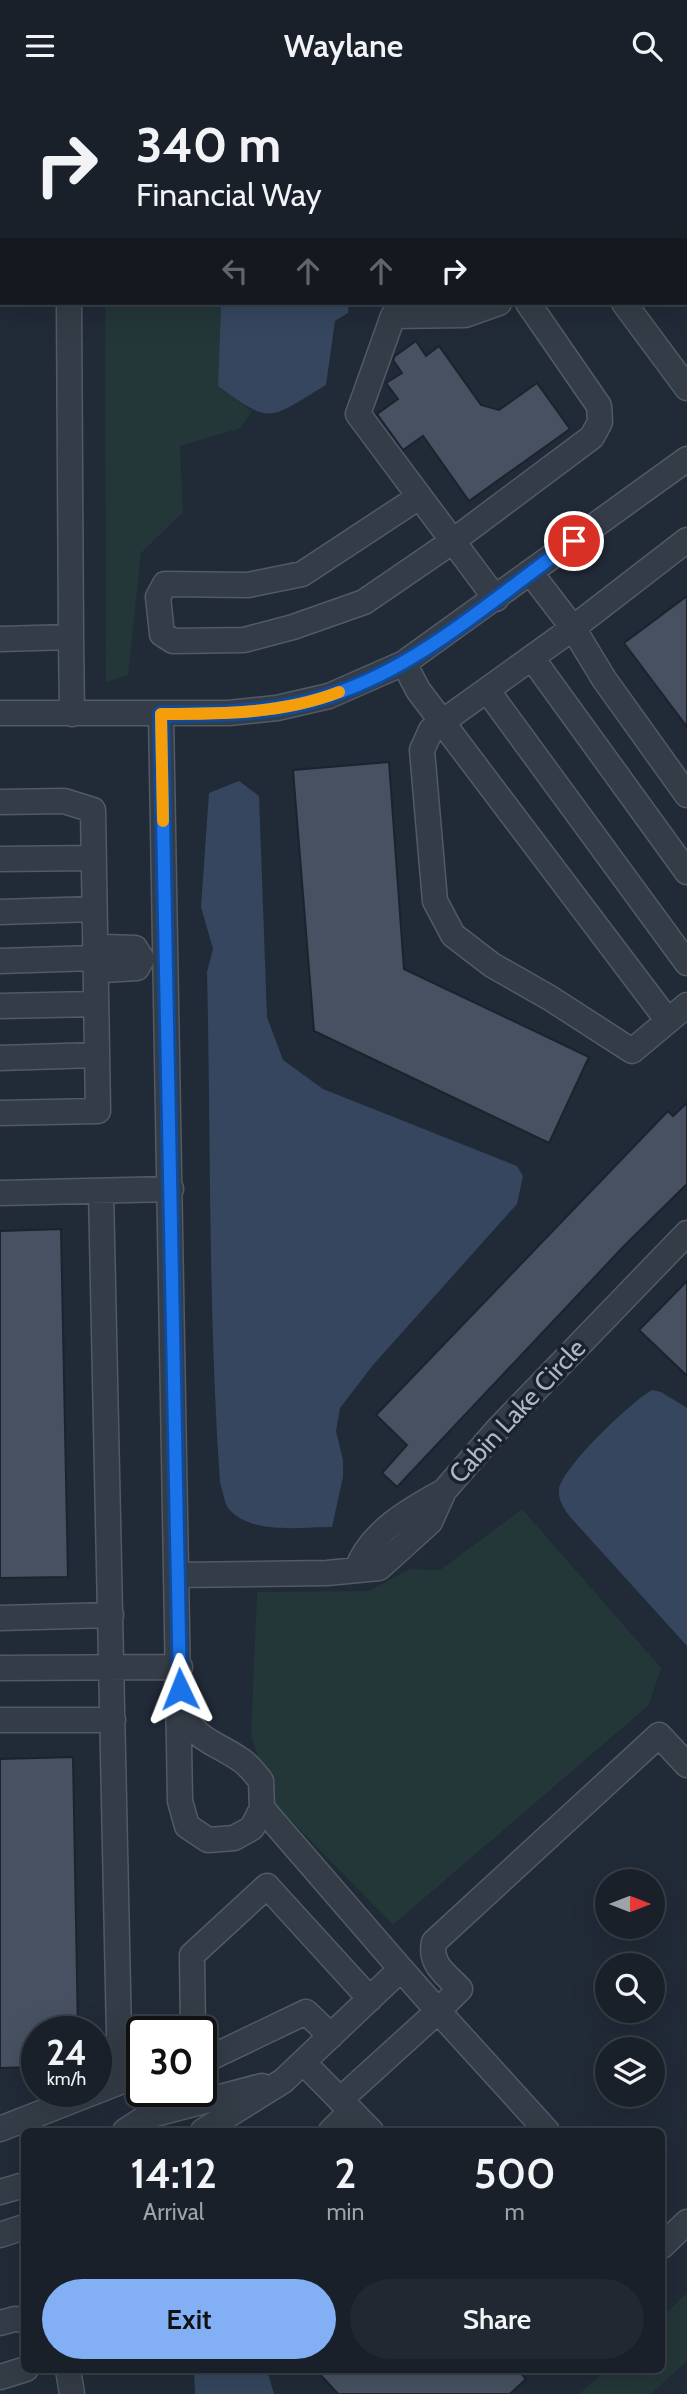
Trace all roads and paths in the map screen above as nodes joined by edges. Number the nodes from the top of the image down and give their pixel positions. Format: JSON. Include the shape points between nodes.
{"nodes":[{"id":1,"x":69,"y":305,"type":"edge"},
{"id":2,"x":493,"y":305,"type":"edge"},
{"id":3,"x":529,"y":305,"type":"edge"},
{"id":4,"x":625,"y":305,"type":"edge"},
{"id":5,"x":395,"y":310,"type":"edge"},
{"id":6,"x":687,"y":388,"type":"edge"},
{"id":7,"x":687,"y":459,"type":"edge"},
{"id":8,"x":419,"y":497,"type":"junction"},
{"id":9,"x":687,"y":540,"type":"edge"},
{"id":10,"x":453,"y":541,"type":"junction"},
{"id":11,"x":530,"y":572,"type":"junction"},
{"id":12,"x":496,"y":599,"type":"junction"},
{"id":13,"x":573,"y":628,"type":"junction"},
{"id":14,"x":71,"y":637,"type":"junction"},
{"id":15,"x":0,"y":639,"type":"edge"},
{"id":16,"x":532,"y":658,"type":"junction"},
{"id":17,"x":404,"y":663,"type":"junction"},
{"id":18,"x":487,"y":690,"type":"junction"},
{"id":19,"x":0,"y":713,"type":"edge"},
{"id":20,"x":72,"y":714,"type":"junction"},
{"id":21,"x":161,"y":714,"type":"junction"},
{"id":22,"x":445,"y":723,"type":"junction"},
{"id":23,"x":687,"y":795,"type":"edge"},
{"id":24,"x":0,"y":802,"type":"edge"},
{"id":25,"x":93,"y":858,"type":"junction"},
{"id":26,"x":0,"y":859,"type":"edge"},
{"id":27,"x":687,"y":872,"type":"edge"},
{"id":28,"x":94,"y":909,"type":"junction"},
{"id":29,"x":0,"y":912,"type":"edge"},
{"id":30,"x":94,"y":958,"type":"junction"},
{"id":31,"x":154,"y":959,"type":"junction"},
{"id":32,"x":0,"y":961,"type":"edge"},
{"id":33,"x":687,"y":963,"type":"edge"},
{"id":34,"x":95,"y":1004,"type":"junction"},
{"id":35,"x":687,"y":1005,"type":"edge"},
{"id":36,"x":0,"y":1006,"type":"edge"},
{"id":37,"x":668,"y":1021,"type":"junction"},
{"id":38,"x":96,"y":1055,"type":"junction"},
{"id":39,"x":0,"y":1058,"type":"edge"},
{"id":40,"x":0,"y":1113,"type":"edge"},
{"id":41,"x":171,"y":1189,"type":"junction"},
{"id":42,"x":102,"y":1191,"type":"junction"},
{"id":43,"x":0,"y":1193,"type":"edge"},
{"id":44,"x":686,"y":1236,"type":"edge"},
{"id":45,"x":177,"y":1574,"type":"junction"},
{"id":46,"x":111,"y":1615,"type":"junction"},
{"id":47,"x":0,"y":1618,"type":"edge"},
{"id":48,"x":111,"y":1667,"type":"junction"},
{"id":49,"x":180,"y":1667,"type":"junction"},
{"id":50,"x":0,"y":1668,"type":"edge"},
{"id":51,"x":181,"y":1711,"type":"junction"},
{"id":52,"x":0,"y":1720,"type":"edge"},
{"id":53,"x":113,"y":1720,"type":"junction"},
{"id":54,"x":687,"y":1765,"type":"edge"},
{"id":55,"x":262,"y":1808,"type":"junction"},
{"id":56,"x":401,"y":1969,"type":"junction"},
{"id":57,"x":370,"y":1999,"type":"junction"},
{"id":58,"x":438,"y":2011,"type":"junction"},
{"id":59,"x":193,"y":2016,"type":"edge"},
{"id":60,"x":331,"y":2036,"type":"junction"},
{"id":61,"x":217,"y":2055,"type":"edge"},
{"id":62,"x":303,"y":2062,"type":"junction"},
{"id":63,"x":283,"y":2081,"type":"junction"},
{"id":64,"x":346,"y":2106,"type":"junction"},
{"id":65,"x":137,"y":2128,"type":"edge"},
{"id":66,"x":208,"y":2128,"type":"edge"},
{"id":67,"x":333,"y":2128,"type":"edge"},
{"id":68,"x":368,"y":2128,"type":"edge"},
{"id":69,"x":544,"y":2128,"type":"edge"},
{"id":70,"x":0,"y":2129,"type":"edge"},
{"id":71,"x":21,"y":2186,"type":"edge"},
{"id":72,"x":0,"y":2192,"type":"edge"},
{"id":73,"x":687,"y":2222,"type":"edge"},
{"id":74,"x":21,"y":2228,"type":"edge"},
{"id":75,"x":0,"y":2235,"type":"edge"},
{"id":76,"x":665,"y":2243,"type":"edge"},
{"id":77,"x":21,"y":2320,"type":"edge"},
{"id":78,"x":0,"y":2323,"type":"edge"},
{"id":79,"x":21,"y":2371,"type":"edge"},
{"id":80,"x":69,"y":2373,"type":"edge"},
{"id":81,"x":0,"y":2378,"type":"edge"},
{"id":82,"x":72,"y":2394,"type":"edge"}],
"edges":[{"from":1,"to":14,"type":"street"},
{"from":2,"to":5,"type":"street","via":[[465,315]]},
{"from":3,"to":10,"type":"street","via":[[599,406],[600,422],[592,437]]},
{"from":4,"to":6,"type":"street"},
{"from":5,"to":8,"type":"street","via":[[358,414]]},
{"from":7,"to":11,"type":"street"},
{"from":8,"to":10,"type":"street"},
{"from":8,"to":10,"type":"street","via":[[302,574],[248,585],[165,584],[158,597],[162,634],[173,641],[244,640],[293,627],[364,602]]},
{"from":9,"to":13,"type":"street"},
{"from":10,"to":12,"type":"street"},
{"from":11,"to":12,"type":"street"},
{"from":11,"to":13,"type":"street"},
{"from":12,"to":17,"type":"street"},
{"from":13,"to":16,"type":"street"},
{"from":13,"to":23,"type":"street"},
{"from":14,"to":15,"type":"street"},
{"from":14,"to":20,"type":"street"},
{"from":16,"to":18,"type":"street"},
{"from":16,"to":27,"type":"street"},
{"from":17,"to":21,"type":"street","via":[[329,696],[277,708]]},
{"from":17,"to":22,"type":"street","via":[[418,690]]},
{"from":18,"to":22,"type":"street"},
{"from":18,"to":33,"type":"street"},
{"from":19,"to":20,"type":"street"},
{"from":20,"to":21,"type":"street"},
{"from":21,"to":31,"type":"street"},
{"from":22,"to":37,"type":"street"},
{"from":22,"to":37,"type":"street","via":[[431,730],[422,750],[435,901],[453,935],[492,965],[632,1051]]},
{"from":24,"to":25,"type":"street","via":[[64,801],[93,810]]},
{"from":25,"to":26,"type":"street"},
{"from":25,"to":28,"type":"street"},
{"from":28,"to":29,"type":"street"},
{"from":28,"to":30,"type":"street"},
{"from":30,"to":31,"type":"street","via":[[104,970],[137,968]]},
{"from":30,"to":32,"type":"street"},
{"from":30,"to":34,"type":"street"},
{"from":31,"to":41,"type":"street"},
{"from":34,"to":36,"type":"street"},
{"from":34,"to":38,"type":"street"},
{"from":35,"to":37,"type":"street"},
{"from":38,"to":39,"type":"street"},
{"from":38,"to":40,"type":"street","via":[[98,1111]]},
{"from":41,"to":42,"type":"street"},
{"from":41,"to":45,"type":"street"},
{"from":42,"to":43,"type":"street"},
{"from":42,"to":46,"type":"street"},
{"from":44,"to":45,"type":"street","name":"Cabin Lake Circle","via":[[497,1430],[444,1491],[430,1523],[379,1568]]},
{"from":45,"to":49,"type":"street"},
{"from":46,"to":47,"type":"street"},
{"from":46,"to":48,"type":"street"},
{"from":48,"to":49,"type":"street"},
{"from":48,"to":50,"type":"street"},
{"from":48,"to":53,"type":"street"},
{"from":49,"to":51,"type":"street"},
{"from":51,"to":55,"type":"street","via":[[190,1728],[242,1761],[261,1781]]},
{"from":51,"to":55,"type":"street","via":[[177,1744],[180,1801],[187,1826],[208,1840],[234,1838],[252,1828]]},
{"from":52,"to":53,"type":"street"},
{"from":53,"to":70,"type":"street","via":[[120,2082]]},
{"from":54,"to":58,"type":"street","via":[[659,1735],[433,1942],[435,1963],[460,1989]]},
{"from":55,"to":56,"type":"street"},
{"from":56,"to":57,"type":"street"},
{"from":56,"to":58,"type":"street"},
{"from":57,"to":59,"type":"street","via":[[267,1887],[192,1955]]},
{"from":57,"to":60,"type":"street"},
{"from":58,"to":64,"type":"street"},
{"from":58,"to":69,"type":"street"},
{"from":60,"to":61,"type":"street","via":[[306,2012]]},
{"from":60,"to":62,"type":"street"},
{"from":62,"to":63,"type":"street"},
{"from":62,"to":64,"type":"street"},
{"from":63,"to":65,"type":"street","via":[[148,2116]]},
{"from":63,"to":66,"type":"street"},
{"from":64,"to":67,"type":"street"},
{"from":64,"to":68,"type":"street"},
{"from":71,"to":72,"type":"street"},
{"from":73,"to":76,"type":"street"},
{"from":74,"to":75,"type":"street"},
{"from":77,"to":78,"type":"street"},
{"from":79,"to":81,"type":"street"},
{"from":80,"to":82,"type":"street"}]}
